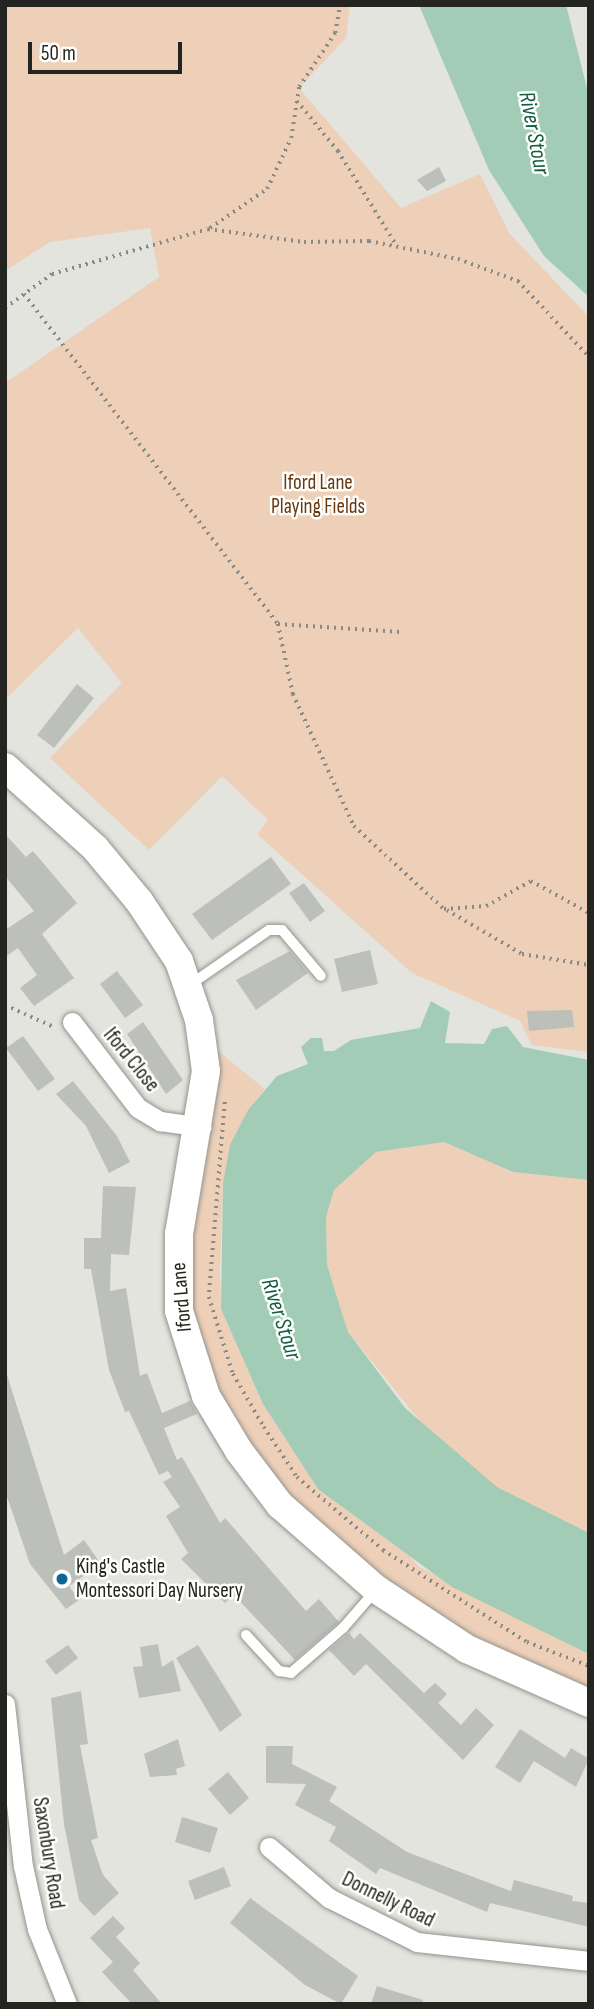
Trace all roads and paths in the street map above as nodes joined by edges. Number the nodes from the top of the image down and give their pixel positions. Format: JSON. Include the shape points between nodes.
{"nodes":[{"id":1,"x":340,"y":5,"type":"edge"},
{"id":2,"x":297,"y":101,"type":"junction"},
{"id":3,"x":208,"y":229,"type":"junction"},
{"id":4,"x":397,"y":247,"type":"junction"},
{"id":5,"x":24,"y":294,"type":"junction"},
{"id":6,"x":5,"y":307,"type":"edge"},
{"id":7,"x":589,"y":358,"type":"edge"},
{"id":8,"x":278,"y":624,"type":"junction"},
{"id":9,"x":401,"y":632,"type":"dead end"},
{"id":10,"x":5,"y":767,"type":"edge"},
{"id":11,"x":444,"y":909,"type":"junction"},
{"id":12,"x":589,"y":913,"type":"edge"},
{"id":13,"x":589,"y":965,"type":"edge"},
{"id":14,"x":321,"y":976,"type":"dead end"},
{"id":15,"x":188,"y":986,"type":"junction"},
{"id":16,"x":5,"y":1005,"type":"edge"},
{"id":17,"x":72,"y":1022,"type":"joint"},
{"id":18,"x":206,"y":1070,"type":"junction"},
{"id":19,"x":202,"y":1127,"type":"junction"},
{"id":20,"x":376,"y":1589,"type":"junction"},
{"id":21,"x":246,"y":1635,"type":"dead end"},
{"id":22,"x":589,"y":1666,"type":"edge"},
{"id":23,"x":589,"y":1703,"type":"edge"},
{"id":24,"x":5,"y":1704,"type":"edge"},
{"id":25,"x":269,"y":1847,"type":"dead end"},
{"id":26,"x":589,"y":1961,"type":"edge"},
{"id":27,"x":66,"y":2004,"type":"edge"}],
"edges":[{"from":1,"to":2,"type":"path","via":[[335,33]]},
{"from":2,"to":3,"type":"path","via":[[291,138],[267,189]]},
{"from":2,"to":4,"type":"path","via":[[338,151]]},
{"from":3,"to":4,"type":"path"},
{"from":3,"to":5,"type":"path","via":[[153,241],[52,274]]},
{"from":4,"to":7,"type":"path","via":[[518,281]]},
{"from":5,"to":6,"type":"path"},
{"from":5,"to":8,"type":"path"},
{"from":8,"to":9,"type":"path"},
{"from":8,"to":11,"type":"path","via":[[293,694],[354,826]]},
{"from":10,"to":15,"type":"street","name":"Iford Lane","via":[[95,848],[179,961]]},
{"from":11,"to":12,"type":"path","via":[[486,906],[531,881]]},
{"from":11,"to":13,"type":"path","via":[[522,954]]},
{"from":14,"to":15,"type":"lane","via":[[282,930],[269,930]]},
{"from":15,"to":18,"type":"street","name":"Iford Lane"},
{"from":16,"to":17,"type":"path","via":[[51,1028]]},
{"from":17,"to":19,"type":"street","name":"Iford Close","via":[[138,1108],[160,1121]]},
{"from":18,"to":19,"type":"street","name":"Iford Lane"},
{"from":18,"to":22,"type":"path","via":[[228,1107],[209,1297],[233,1374],[264,1427],[297,1477],[383,1550],[527,1642]]},
{"from":19,"to":20,"type":"street","name":"Iford Lane","via":[[176,1277],[188,1352],[239,1451],[280,1505]]},
{"from":20,"to":21,"type":"lane","via":[[344,1628],[290,1673],[279,1671]]},
{"from":20,"to":23,"type":"street","name":"Iford Lane","via":[[467,1649]]},
{"from":24,"to":27,"type":"street","name":"Saxonbury Road","via":[[23,1866],[37,1928]]},
{"from":25,"to":26,"type":"street","name":"Donnelly Road","via":[[329,1898],[417,1942]]}]}
